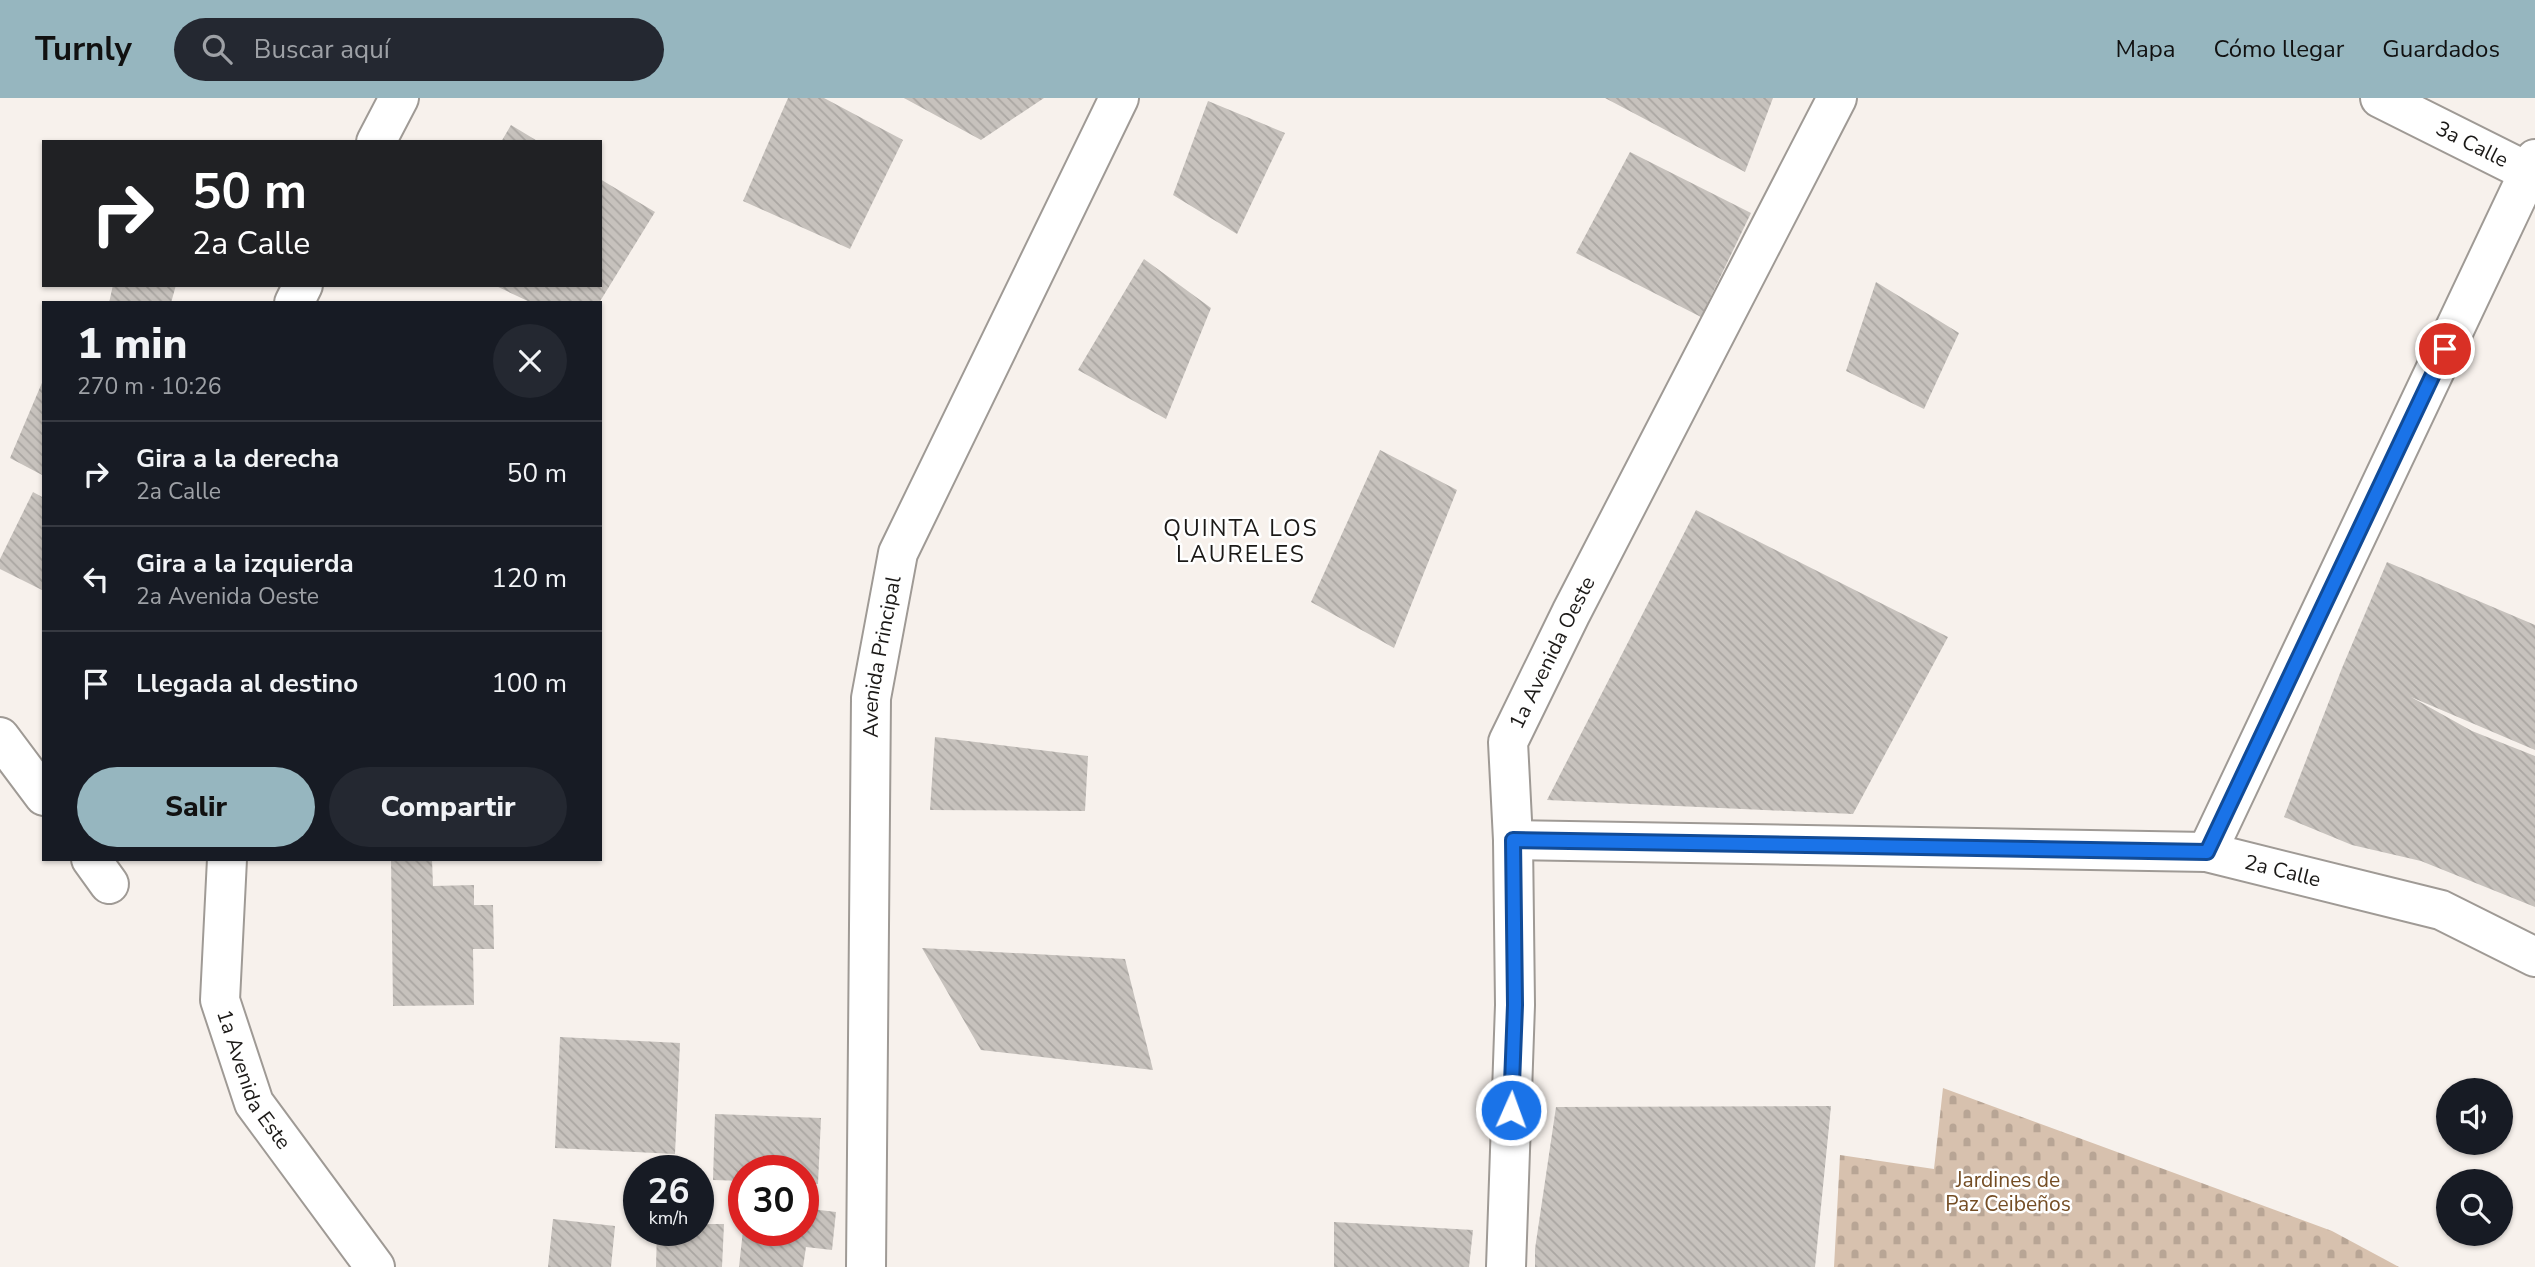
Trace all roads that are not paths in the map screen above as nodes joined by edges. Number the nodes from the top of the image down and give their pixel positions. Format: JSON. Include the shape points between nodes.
{"nodes":[{"id":1,"x":399,"y":98,"type":"edge"},
{"id":2,"x":1119,"y":98,"type":"edge"},
{"id":3,"x":1837,"y":98,"type":"edge"},
{"id":4,"x":2380,"y":98,"type":"edge"},
{"id":5,"x":377,"y":140,"type":"edge"},
{"id":6,"x":2532,"y":166,"type":"edge"},
{"id":7,"x":0,"y":737,"type":"edge"},
{"id":8,"x":42,"y":793,"type":"edge"},
{"id":9,"x":1513,"y":840,"type":"junction"},
{"id":10,"x":2207,"y":852,"type":"junction"},
{"id":11,"x":227,"y":861,"type":"edge"},
{"id":12,"x":2535,"y":957,"type":"edge"},
{"id":13,"x":375,"y":1267,"type":"edge"},
{"id":14,"x":866,"y":1267,"type":"edge"},
{"id":15,"x":1506,"y":1267,"type":"edge"}],
"edges":[{"from":1,"to":5,"type":"street"},
{"from":2,"to":14,"type":"street","name":"Avenida Principal","via":[[898,552],[871,698]]},
{"from":3,"to":9,"type":"street","name":"1a Avenida Oeste","via":[[1508,742]]},
{"from":4,"to":6,"type":"street","name":"3a Calle"},
{"from":6,"to":10,"type":"street"},
{"from":7,"to":8,"type":"street"},
{"from":9,"to":10,"type":"street","name":"2a Calle"},
{"from":9,"to":15,"type":"street","name":"1a Avenida Oeste","via":[[1515,1005]]},
{"from":10,"to":12,"type":"street","name":"2a Calle","via":[[2441,910]]},
{"from":11,"to":13,"type":"street","name":"1a Avenida Este","via":[[220,1000],[254,1102]]}]}
